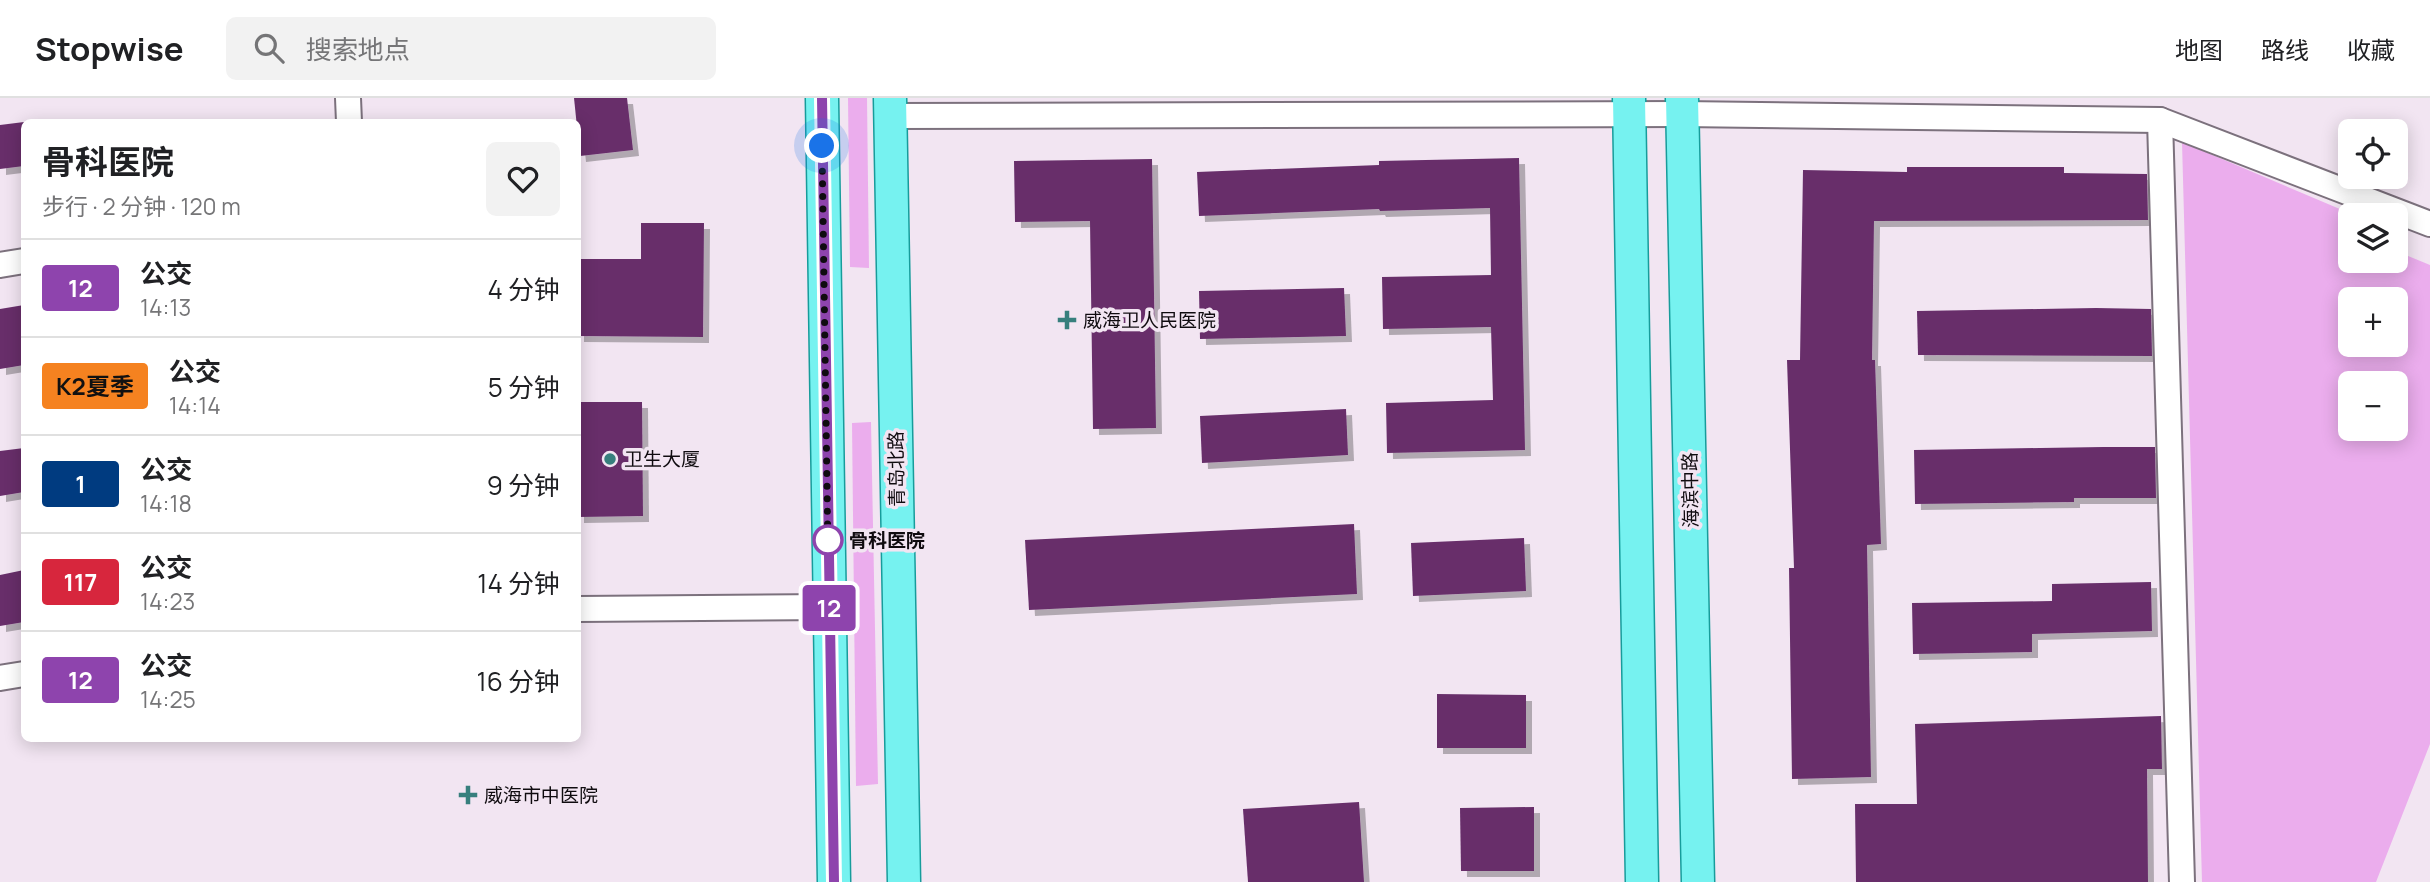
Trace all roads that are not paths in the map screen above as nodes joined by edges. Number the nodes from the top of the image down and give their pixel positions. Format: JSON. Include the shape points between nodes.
{"nodes":[{"id":1,"x":348,"y":98,"type":"edge"},
{"id":2,"x":822,"y":98,"type":"edge"},
{"id":3,"x":1630,"y":106,"type":"edge"},
{"id":4,"x":1682,"y":106,"type":"edge"},
{"id":5,"x":890,"y":107,"type":"edge"},
{"id":6,"x":349,"y":119,"type":"edge"},
{"id":7,"x":2160,"y":120,"type":"junction"},
{"id":8,"x":2430,"y":224,"type":"edge"},
{"id":9,"x":21,"y":262,"type":"edge"},
{"id":10,"x":0,"y":265,"type":"edge"},
{"id":11,"x":829,"y":607,"type":"junction"},
{"id":12,"x":581,"y":609,"type":"edge"},
{"id":13,"x":21,"y":674,"type":"edge"},
{"id":14,"x":0,"y":678,"type":"edge"},
{"id":15,"x":834,"y":882,"type":"edge"},
{"id":16,"x":904,"y":882,"type":"edge"},
{"id":17,"x":1642,"y":882,"type":"edge"},
{"id":18,"x":1698,"y":882,"type":"edge"},
{"id":19,"x":2182,"y":882,"type":"edge"}],
"edges":[{"from":1,"to":6,"type":"street"},
{"from":2,"to":11,"type":"main road"},
{"from":3,"to":4,"type":"street"},
{"from":3,"to":5,"type":"street"},
{"from":3,"to":17,"type":"main road"},
{"from":4,"to":7,"type":"street"},
{"from":4,"to":18,"type":"main road","name":"海滨中路"},
{"from":5,"to":16,"type":"main road","name":"青岛北路"},
{"from":7,"to":8,"type":"street"},
{"from":7,"to":19,"type":"street"},
{"from":9,"to":10,"type":"street"},
{"from":11,"to":12,"type":"street"},
{"from":11,"to":15,"type":"main road"},
{"from":13,"to":14,"type":"street"}]}
